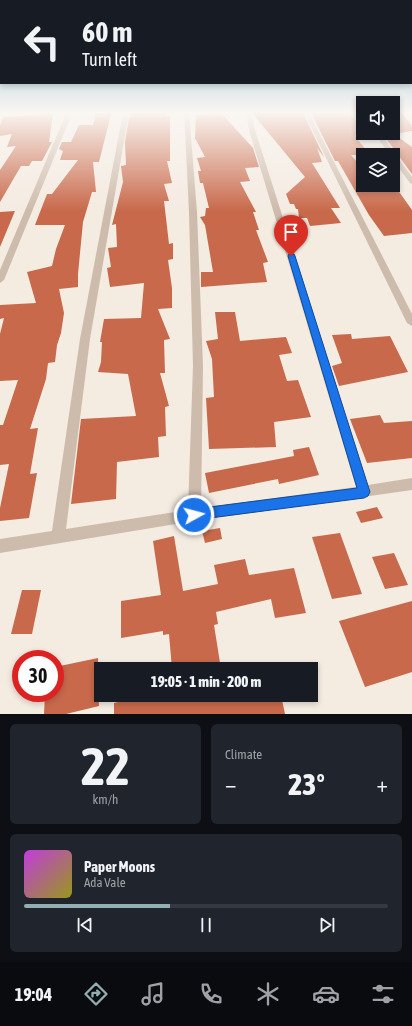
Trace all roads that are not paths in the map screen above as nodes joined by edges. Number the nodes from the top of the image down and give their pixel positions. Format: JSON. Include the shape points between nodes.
{"nodes":[{"id":1,"x":56,"y":144,"type":"edge"},
{"id":2,"x":120,"y":144,"type":"edge"},
{"id":3,"x":188,"y":144,"type":"edge"},
{"id":4,"x":257,"y":144,"type":"edge"},
{"id":5,"x":322,"y":144,"type":"edge"},
{"id":6,"x":385,"y":144,"type":"edge"},
{"id":7,"x":412,"y":182,"type":"edge"},
{"id":8,"x":0,"y":280,"type":"edge"},
{"id":9,"x":409,"y":312,"type":"edge"},
{"id":10,"x":412,"y":323,"type":"edge"},
{"id":11,"x":412,"y":484,"type":"edge"},
{"id":12,"x":364,"y":492,"type":"junction"},
{"id":13,"x":194,"y":515,"type":"junction"},
{"id":14,"x":58,"y":536,"type":"junction"},
{"id":15,"x":0,"y":546,"type":"edge"}],
"edges":[{"from":1,"to":8,"type":"street"},
{"from":2,"to":14,"type":"street","via":[[85,339]]},
{"from":3,"to":13,"type":"street","via":[[198,366]]},
{"from":4,"to":12,"type":"street"},
{"from":5,"to":9,"type":"street"},
{"from":6,"to":7,"type":"street"},
{"from":9,"to":10,"type":"street"},
{"from":11,"to":12,"type":"street"},
{"from":12,"to":13,"type":"street"},
{"from":13,"to":14,"type":"street"},
{"from":14,"to":15,"type":"street"}]}
